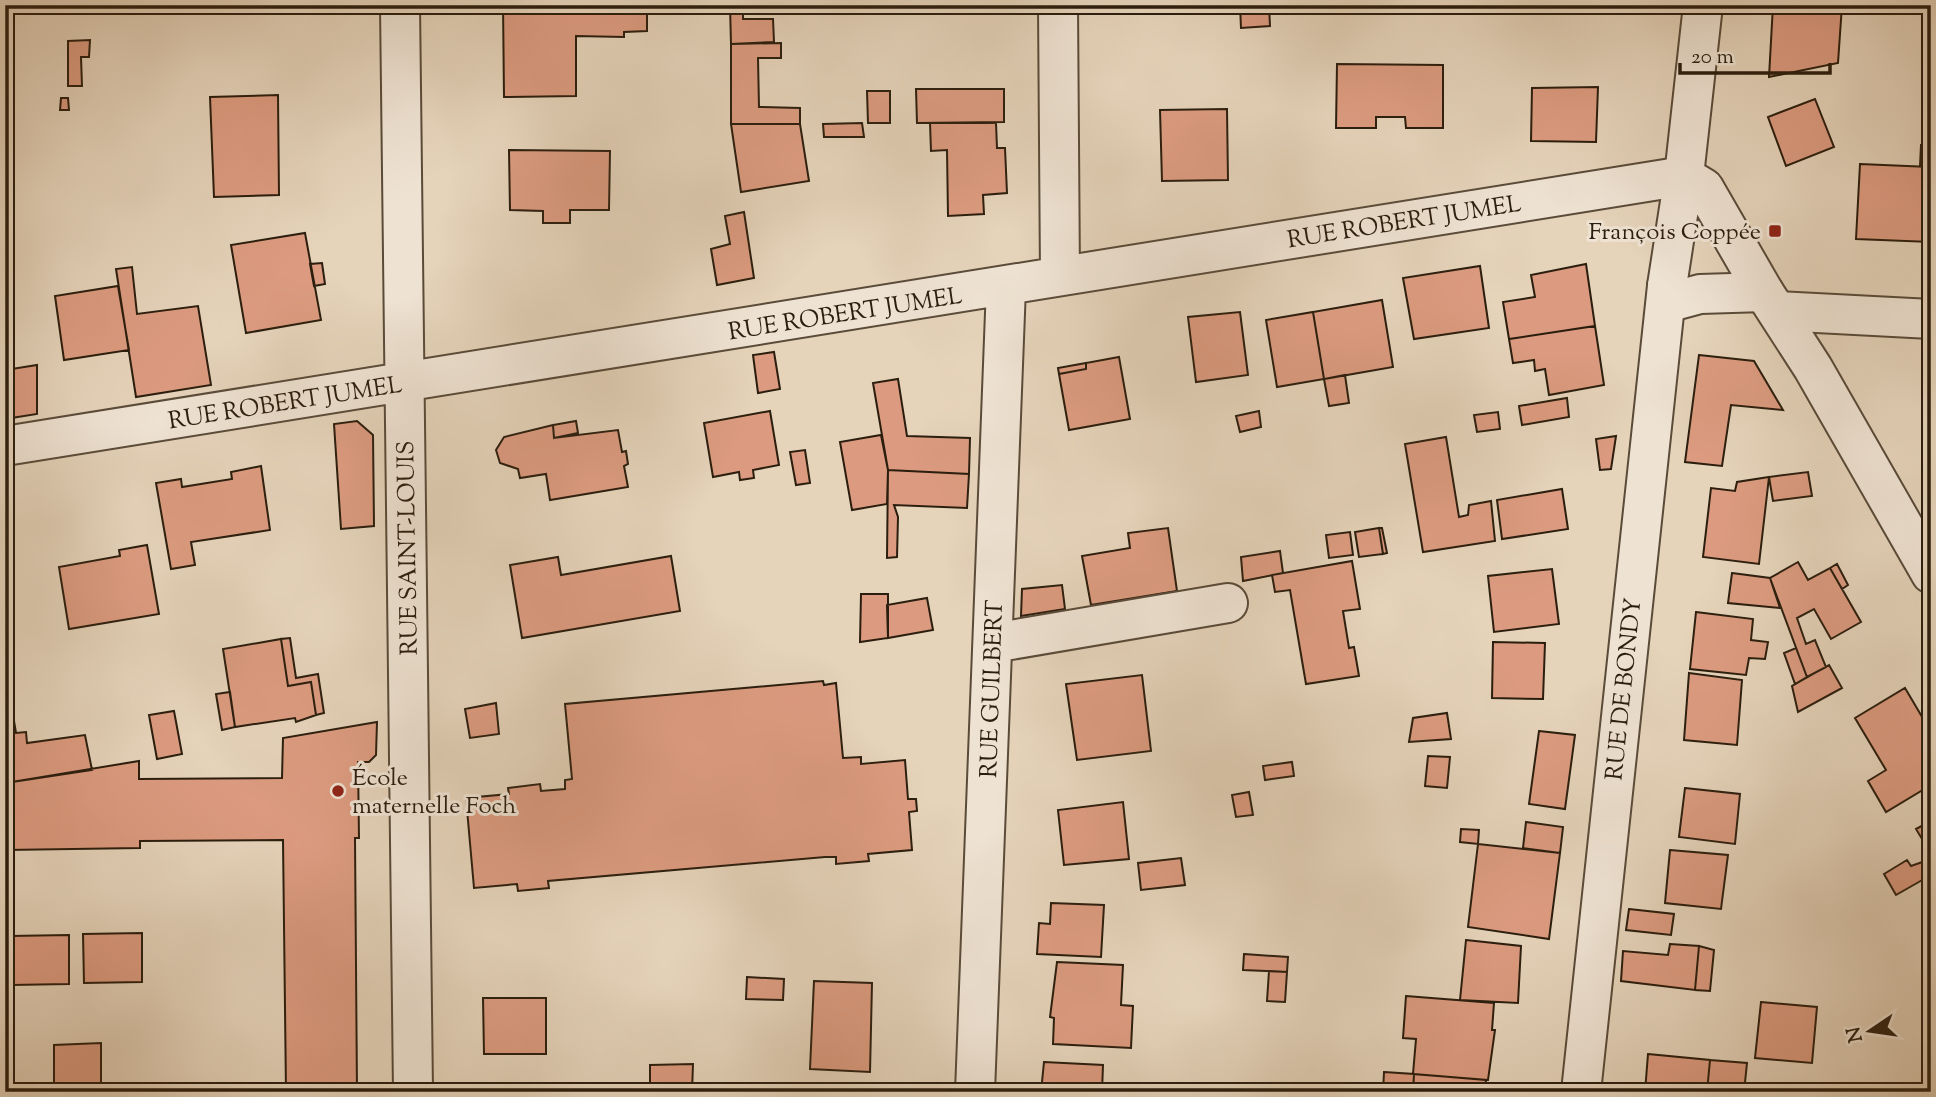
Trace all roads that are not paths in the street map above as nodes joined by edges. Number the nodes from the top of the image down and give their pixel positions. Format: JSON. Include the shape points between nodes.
{"nodes":[{"id":1,"x":400,"y":5,"type":"edge"},
{"id":2,"x":1058,"y":5,"type":"edge"},
{"id":3,"x":1703,"y":5,"type":"edge"},
{"id":4,"x":1684,"y":176,"type":"junction"},
{"id":5,"x":1060,"y":276,"type":"junction"},
{"id":6,"x":1006,"y":286,"type":"junction"},
{"id":7,"x":1667,"y":286,"type":"junction"},
{"id":8,"x":1770,"y":301,"type":"junction"},
{"id":9,"x":1931,"y":319,"type":"edge"},
{"id":10,"x":403,"y":383,"type":"junction"},
{"id":11,"x":5,"y":446,"type":"edge"},
{"id":12,"x":1931,"y":574,"type":"edge"},
{"id":13,"x":1228,"y":603,"type":"dead end"},
{"id":14,"x":993,"y":643,"type":"junction"},
{"id":15,"x":413,"y":1092,"type":"edge"},
{"id":16,"x":975,"y":1092,"type":"edge"},
{"id":17,"x":1581,"y":1092,"type":"edge"}],
"edges":[{"from":1,"to":10,"type":"street","name":"RUE SAINT-LOUIS"},
{"from":2,"to":5,"type":"street"},
{"from":3,"to":4,"type":"street","name":"RUE DE BONDY"},
{"from":4,"to":5,"type":"street","name":"RUE ROBERT JUMEL"},
{"from":4,"to":7,"type":"street","name":"RUE DE BONDY"},
{"from":4,"to":8,"type":"street","via":[[1704,188]]},
{"from":5,"to":6,"type":"street","name":"RUE ROBERT JUMEL"},
{"from":6,"to":10,"type":"street","name":"RUE ROBERT JUMEL"},
{"from":6,"to":14,"type":"street","name":"RUE GUILBERT"},
{"from":7,"to":8,"type":"street","via":[[1674,301],[1700,294]]},
{"from":7,"to":17,"type":"street","name":"RUE DE BONDY"},
{"from":8,"to":9,"type":"street"},
{"from":8,"to":12,"type":"street"},
{"from":10,"to":11,"type":"street","name":"RUE ROBERT JUMEL"},
{"from":10,"to":15,"type":"street","name":"RUE SAINT-LOUIS"},
{"from":13,"to":14,"type":"street"},
{"from":14,"to":16,"type":"street","name":"RUE GUILBERT"}]}
